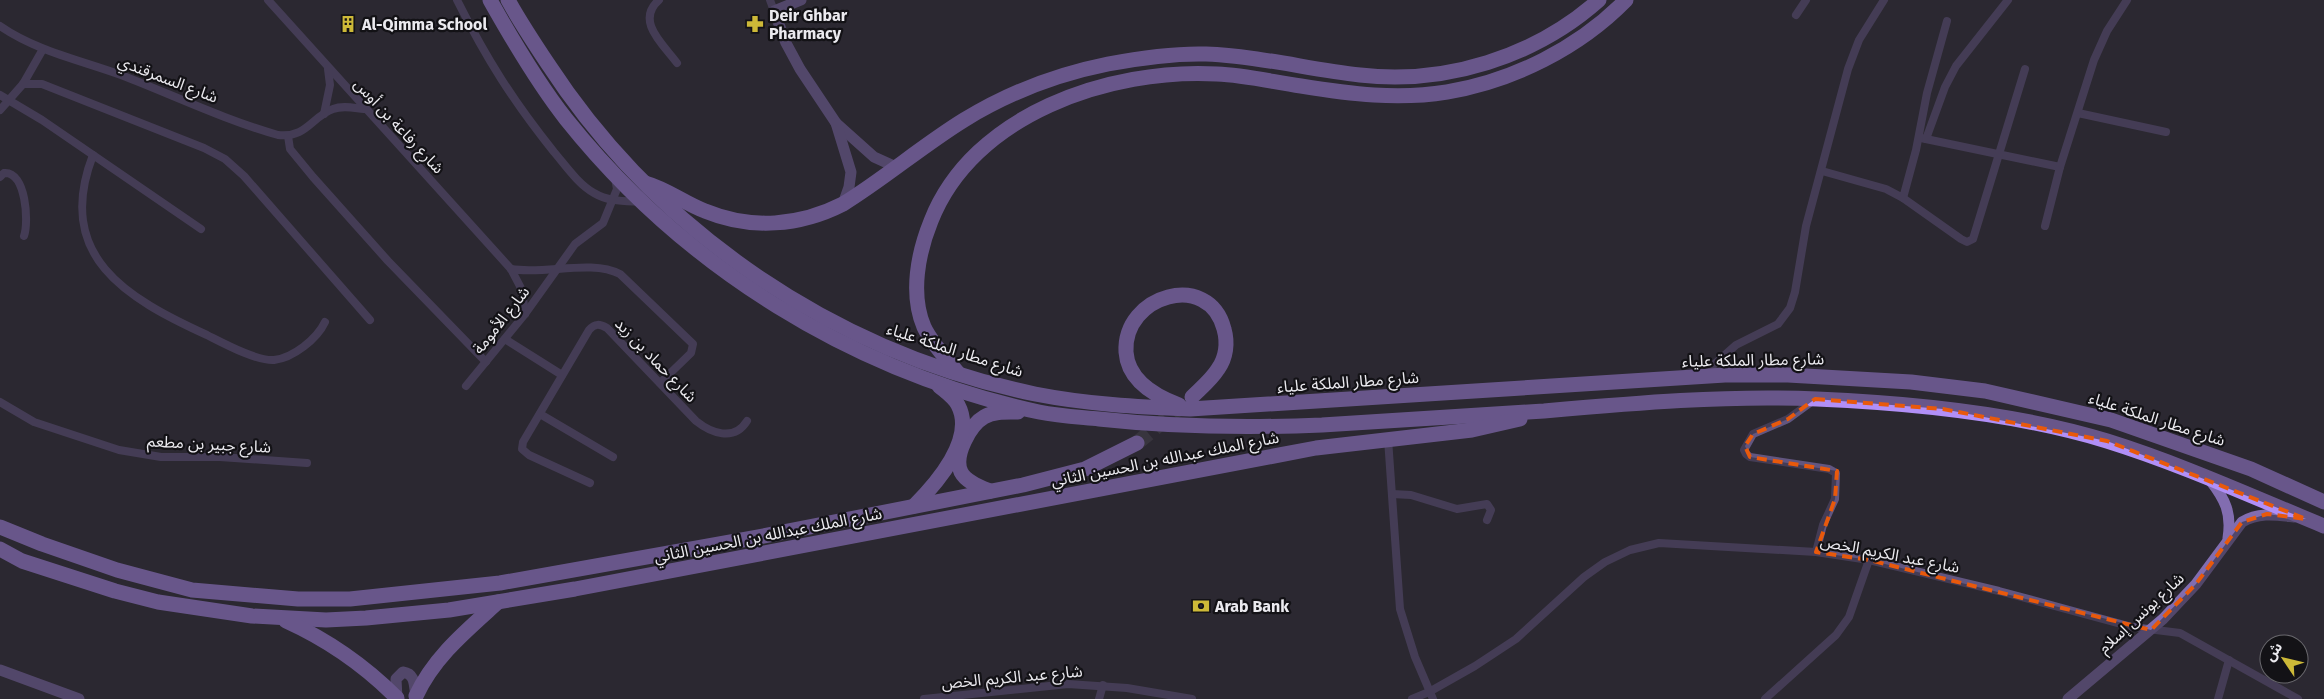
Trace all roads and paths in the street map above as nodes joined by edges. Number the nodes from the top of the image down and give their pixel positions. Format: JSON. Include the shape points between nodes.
{"nodes":[{"id":1,"x":268,"y":0,"type":"edge"},
{"id":2,"x":457,"y":0,"type":"edge"},
{"id":3,"x":490,"y":0,"type":"edge"},
{"id":4,"x":508,"y":0,"type":"edge"},
{"id":5,"x":659,"y":0,"type":"edge"},
{"id":6,"x":770,"y":0,"type":"edge"},
{"id":7,"x":802,"y":0,"type":"edge"},
{"id":8,"x":1599,"y":0,"type":"edge"},
{"id":9,"x":1626,"y":0,"type":"edge"},
{"id":10,"x":1806,"y":0,"type":"edge"},
{"id":11,"x":1884,"y":0,"type":"edge"},
{"id":12,"x":2008,"y":0,"type":"edge"},
{"id":13,"x":2127,"y":0,"type":"edge"},
{"id":14,"x":774,"y":11,"type":"junction"},
{"id":15,"x":1796,"y":15,"type":"dead end"},
{"id":16,"x":1947,"y":21,"type":"dead end"},
{"id":17,"x":0,"y":26,"type":"edge"},
{"id":18,"x":43,"y":48,"type":"junction"},
{"id":19,"x":676,"y":63,"type":"dead end"},
{"id":20,"x":328,"y":66,"type":"junction"},
{"id":21,"x":2025,"y":69,"type":"dead end"},
{"id":22,"x":1413,"y":76,"type":"junction"},
{"id":23,"x":23,"y":84,"type":"junction"},
{"id":24,"x":0,"y":95,"type":"edge"},
{"id":25,"x":1407,"y":96,"type":"junction"},
{"id":26,"x":9,"y":101,"type":"junction"},
{"id":27,"x":364,"y":109,"type":"junction"},
{"id":28,"x":0,"y":110,"type":"edge"},
{"id":29,"x":2078,"y":113,"type":"junction"},
{"id":30,"x":324,"y":114,"type":"junction"},
{"id":31,"x":836,"y":123,"type":"junction"},
{"id":32,"x":2166,"y":132,"type":"dead end"},
{"id":33,"x":288,"y":136,"type":"junction"},
{"id":34,"x":1922,"y":139,"type":"junction"},
{"id":35,"x":1998,"y":154,"type":"junction"},
{"id":36,"x":93,"y":155,"type":"junction"},
{"id":37,"x":896,"y":167,"type":"junction"},
{"id":38,"x":2060,"y":167,"type":"junction"},
{"id":39,"x":1822,"y":171,"type":"junction"},
{"id":40,"x":613,"y":172,"type":"junction"},
{"id":41,"x":0,"y":177,"type":"edge"},
{"id":42,"x":645,"y":183,"type":"junction"},
{"id":43,"x":1903,"y":198,"type":"junction"},
{"id":44,"x":613,"y":201,"type":"junction"},
{"id":45,"x":642,"y":202,"type":"junction"},
{"id":46,"x":843,"y":204,"type":"junction"},
{"id":47,"x":2045,"y":226,"type":"dead end"},
{"id":48,"x":201,"y":229,"type":"dead end"},
{"id":49,"x":24,"y":236,"type":"dead end"},
{"id":50,"x":511,"y":269,"type":"junction"},
{"id":51,"x":558,"y":270,"type":"junction"},
{"id":52,"x":525,"y":314,"type":"junction"},
{"id":53,"x":370,"y":320,"type":"dead end"},
{"id":54,"x":324,"y":322,"type":"dead end"},
{"id":55,"x":505,"y":339,"type":"junction"},
{"id":56,"x":1718,"y":360,"type":"junction"},
{"id":57,"x":486,"y":362,"type":"junction"},
{"id":58,"x":958,"y":373,"type":"junction"},
{"id":59,"x":562,"y":375,"type":"junction"},
{"id":60,"x":1730,"y":376,"type":"junction"},
{"id":61,"x":1700,"y":377,"type":"junction"},
{"id":62,"x":660,"y":383,"type":"junction"},
{"id":63,"x":936,"y":383,"type":"junction"},
{"id":64,"x":466,"y":386,"type":"dead end"},
{"id":65,"x":1790,"y":398,"type":"junction"},
{"id":66,"x":1815,"y":399,"type":"junction"},
{"id":67,"x":0,"y":402,"type":"edge"},
{"id":68,"x":1191,"y":403,"type":"junction"},
{"id":69,"x":1544,"y":411,"type":"junction"},
{"id":70,"x":1044,"y":413,"type":"junction"},
{"id":71,"x":540,"y":414,"type":"junction"},
{"id":72,"x":1792,"y":416,"type":"junction"},
{"id":73,"x":747,"y":421,"type":"dead end"},
{"id":74,"x":1388,"y":439,"type":"junction"},
{"id":75,"x":1137,"y":443,"type":"tunnel mouth"},
{"id":76,"x":613,"y":458,"type":"dead end"},
{"id":77,"x":307,"y":463,"type":"dead end"},
{"id":78,"x":2210,"y":480,"type":"junction"},
{"id":79,"x":590,"y":482,"type":"dead end"},
{"id":80,"x":990,"y":491,"type":"junction"},
{"id":81,"x":1392,"y":494,"type":"junction"},
{"id":82,"x":2324,"y":502,"type":"edge"},
{"id":83,"x":914,"y":506,"type":"junction"},
{"id":84,"x":2306,"y":519,"type":"junction"},
{"id":85,"x":1487,"y":520,"type":"dead end"},
{"id":86,"x":2324,"y":526,"type":"edge"},
{"id":87,"x":0,"y":527,"type":"edge"},
{"id":88,"x":2227,"y":542,"type":"junction"},
{"id":89,"x":0,"y":549,"type":"edge"},
{"id":90,"x":1816,"y":552,"type":"junction"},
{"id":91,"x":1869,"y":560,"type":"junction"},
{"id":92,"x":498,"y":602,"type":"junction"},
{"id":93,"x":277,"y":618,"type":"junction"},
{"id":94,"x":2151,"y":630,"type":"junction"},
{"id":95,"x":2229,"y":660,"type":"junction"},
{"id":96,"x":0,"y":670,"type":"edge"},
{"id":97,"x":1103,"y":685,"type":"junction"},
{"id":98,"x":1431,"y":695,"type":"edge"},
{"id":99,"x":416,"y":697,"type":"edge"},
{"id":100,"x":79,"y":699,"type":"edge"},
{"id":101,"x":397,"y":699,"type":"edge"},
{"id":102,"x":924,"y":699,"type":"edge"},
{"id":103,"x":1099,"y":699,"type":"edge"},
{"id":104,"x":1192,"y":699,"type":"edge"},
{"id":105,"x":1412,"y":699,"type":"edge"},
{"id":106,"x":1765,"y":699,"type":"edge"},
{"id":107,"x":2068,"y":699,"type":"edge"},
{"id":108,"x":2218,"y":699,"type":"edge"},
{"id":109,"x":2298,"y":699,"type":"edge"}],
"edges":[{"from":1,"to":20,"type":"street","name":"شارع رفاعة بن أوس"},
{"from":2,"to":44,"type":"street","via":[[489,60],[523,113],[583,185]]},
{"from":3,"to":40,"type":"highway","name":"شارع مطار الملكة علياء","via":[[549,96]]},
{"from":4,"to":42,"type":"highway","name":"شارع مطار الملكة علياء","via":[[580,110]]},
{"from":5,"to":19,"type":"street","via":[[650,10],[649,23]]},
{"from":6,"to":14,"type":"street"},
{"from":7,"to":14,"type":"street"},
{"from":8,"to":22,"type":"highway","via":[[1552,35],[1518,51],[1462,70]]},
{"from":9,"to":25,"type":"highway","via":[[1586,34],[1522,70],[1475,86]]},
{"from":10,"to":15,"type":"street"},
{"from":11,"to":39,"type":"street","via":[[1851,58]]},
{"from":12,"to":34,"type":"street","via":[[1956,66]]},
{"from":13,"to":29,"type":"street","via":[[2100,43]]},
{"from":14,"to":31,"type":"street","via":[[800,69]]},
{"from":16,"to":34,"type":"street","via":[[1927,93]]},
{"from":17,"to":18,"type":"street","name":"شارع السمرقندي"},
{"from":18,"to":23,"type":"street"},
{"from":18,"to":33,"type":"street","name":"شارع السمرقندي","via":[[254,128]]},
{"from":20,"to":27,"type":"street","name":"شارع رفاعة بن أوس"},
{"from":20,"to":30,"type":"street","via":[[330,85]]},
{"from":21,"to":35,"type":"street"},
{"from":22,"to":25,"type":"highway"},
{"from":22,"to":37,"type":"highway","via":[[1360,75],[1254,58],[1205,54],[1156,56],[1062,77],[1016,94],[962,121]]},
{"from":23,"to":26,"type":"street"},
{"from":23,"to":53,"type":"street","via":[[42,84],[225,159],[244,176]]},
{"from":24,"to":26,"type":"street"},
{"from":25,"to":58,"type":"highway","via":[[1336,92],[1238,76],[1180,74],[1099,87],[1031,114],[982,149],[959,173],[940,200],[924,242],[917,281],[921,318],[934,344]]},
{"from":26,"to":28,"type":"street"},
{"from":26,"to":36,"type":"street"},
{"from":27,"to":30,"type":"street","via":[[341,107]]},
{"from":27,"to":50,"type":"street","name":"شارع رفاعة بن أوس"},
{"from":29,"to":32,"type":"street"},
{"from":29,"to":38,"type":"street"},
{"from":30,"to":33,"type":"street","via":[[303,131]]},
{"from":31,"to":37,"type":"street","via":[[874,156]]},
{"from":31,"to":46,"type":"street","via":[[850,172]]},
{"from":33,"to":57,"type":"street","via":[[290,149],[313,178]]},
{"from":34,"to":35,"type":"street"},
{"from":34,"to":43,"type":"street"},
{"from":35,"to":38,"type":"street"},
{"from":35,"to":43,"type":"street","via":[[1977,229],[1970,241],[1961,239]]},
{"from":36,"to":48,"type":"street"},
{"from":36,"to":54,"type":"street","via":[[84,182],[81,216],[91,248],[112,278],[124,288],[219,341],[265,359],[284,357],[310,341]]},
{"from":37,"to":46,"type":"highway"},
{"from":38,"to":47,"type":"street"},
{"from":39,"to":43,"type":"street","via":[[1847,176]]},
{"from":39,"to":56,"type":"street","via":[[1806,226],[1795,292],[1787,315],[1771,328],[1736,345]]},
{"from":40,"to":44,"type":"street","via":[[617,189]]},
{"from":40,"to":45,"type":"highway","name":"شارع مطار الملكة علياء"},
{"from":41,"to":49,"type":"street","via":[[8,172],[23,190],[28,226]]},
{"from":42,"to":46,"type":"highway","via":[[668,191],[704,211],[748,222],[796,221]]},
{"from":42,"to":58,"type":"highway","name":"شارع مطار الملكة علياء","via":[[709,242],[785,295],[885,346]]},
{"from":44,"to":45,"type":"street"},
{"from":44,"to":51,"type":"street","name":"شارع الأمومة","via":[[600,226],[575,244]]},
{"from":45,"to":63,"type":"highway","name":"شارع مطار الملكة علياء","via":[[712,262],[774,305],[844,344]]},
{"from":50,"to":51,"type":"street","via":[[534,272]]},
{"from":50,"to":52,"type":"street","name":"شارع رفاعة بن أوس","via":[[522,290]]},
{"from":51,"to":52,"type":"street","name":"شارع الأمومة"},
{"from":51,"to":62,"type":"street","via":[[594,268],[620,274],[691,341],[694,347],[691,353]]},
{"from":52,"to":55,"type":"street","name":"شارع الأمومة"},
{"from":55,"to":57,"type":"street","name":"شارع الأمومة"},
{"from":55,"to":59,"type":"street"},
{"from":56,"to":60,"type":"street"},
{"from":56,"to":61,"type":"street"},
{"from":57,"to":64,"type":"street","name":"شارع الأمومة"},
{"from":58,"to":68,"type":"highway","name":"شارع مطار الملكة علياء","via":[[1036,394],[1120,406]]},
{"from":59,"to":62,"type":"street","name":"شارع حماد بن زيد","via":[[589,330],[599,324],[610,331]]},
{"from":59,"to":71,"type":"street","name":"شارع حماد بن زيد"},
{"from":60,"to":61,"type":"highway","name":"شارع مطار الملكة علياء"},
{"from":60,"to":82,"type":"highway","name":"شارع مطار الملكة علياء","via":[[1872,379],[2002,395],[2111,420],[2251,469]]},
{"from":61,"to":68,"type":"highway","name":"شارع مطار الملكة علياء"},
{"from":62,"to":73,"type":"street","name":"شارع حماد بن زيد","via":[[708,430],[722,434],[734,432]]},
{"from":63,"to":70,"type":"highway","name":"شارع مطار الملكة علياء"},
{"from":63,"to":83,"type":"highway","via":[[958,405],[962,427],[943,475]]},
{"from":65,"to":66,"type":"highway","name":"شارع مطار الملكة علياء"},
{"from":65,"to":69,"type":"highway","name":"شارع مطار الملكة علياء","via":[[1674,400]]},
{"from":65,"to":72,"type":"street","via":[[1794,403]]},
{"from":66,"to":72,"type":"street"},
{"from":66,"to":78,"type":"highway","name":"شارع مطار الملكة علياء","via":[[1995,416],[2064,430],[2107,441]]},
{"from":67,"to":77,"type":"street","name":"شارع جبير بن مطعم","via":[[34,422],[118,450],[161,458],[228,457]]},
{"from":68,"to":68,"type":"highway","via":[[1167,401],[1147,389],[1131,371],[1126,358],[1127,336],[1138,315],[1171,295],[1181,294],[1202,301],[1220,318],[1226,336],[1224,358]]},
{"from":69,"to":70,"type":"highway","name":"شارع مطار الملكة علياء","via":[[1321,425],[1226,427],[1148,424]]},
{"from":69,"to":74,"type":"highway","name":"شارع الملك عبدالله بن الحسين الثاني","via":[[1516,421],[1472,430]]},
{"from":70,"to":80,"type":"highway","via":[[996,413],[983,417],[973,428],[961,453],[961,472],[968,480]]},
{"from":71,"to":76,"type":"street"},
{"from":71,"to":79,"type":"street","name":"شارع حماد بن زيد","via":[[523,442],[523,451]]},
{"from":72,"to":90,"type":"street","via":[[1752,434],[1744,452],[1750,457],[1829,469],[1836,473],[1835,499],[1823,525]]},
{"from":74,"to":81,"type":"street"},
{"from":74,"to":92,"type":"highway","name":"شارع الملك عبدالله بن الحسين الثاني","via":[[1316,448]]},
{"from":75,"to":80,"type":"highway","name":"شارع الملك عبدالله بن الحسين الثاني","via":[[1074,473]]},
{"from":78,"to":84,"type":"highway","name":"شارع مطار الملكة علياء"},
{"from":78,"to":88,"type":"street","via":[[2227,505]]},
{"from":80,"to":83,"type":"highway","name":"شارع الملك عبدالله بن الحسين الثاني"},
{"from":81,"to":85,"type":"street","via":[[1411,495],[1458,508],[1486,504],[1491,510]]},
{"from":81,"to":98,"type":"street","via":[[1400,609]]},
{"from":83,"to":87,"type":"highway","name":"شارع الملك عبدالله بن الحسين الثاني","via":[[500,583],[350,599],[298,599],[192,590],[117,570]]},
{"from":84,"to":86,"type":"highway","name":"شارع مطار الملكة علياء"},
{"from":84,"to":88,"type":"street","name":"شارع يونس إسلام","via":[[2267,514],[2250,517],[2238,526]]},
{"from":88,"to":94,"type":"street","name":"شارع يونس إسلام","via":[[2196,584]]},
{"from":89,"to":93,"type":"highway","name":"شارع الملك عبدالله بن الحسين الثاني","via":[[22,561],[158,602],[210,612]]},
{"from":90,"to":91,"type":"street","name":"شارع عبد الكريم الخص"},
{"from":90,"to":98,"type":"street","name":"شارع عبد الكريم الخص","via":[[1680,543],[1659,543],[1630,550],[1584,577],[1516,639]]},
{"from":91,"to":94,"type":"street","name":"شارع عبد الكريم الخص"},
{"from":91,"to":106,"type":"street","via":[[1849,617],[1836,635]]},
{"from":92,"to":93,"type":"highway","name":"شارع الملك عبدالله بن الحسين الثاني","via":[[366,618]]},
{"from":92,"to":99,"type":"highway","via":[[446,651],[426,675]]},
{"from":93,"to":101,"type":"highway","via":[[316,636],[351,658]]},
{"from":94,"to":95,"type":"street","name":"شارع عبد الكريم الخص","via":[[2180,633]]},
{"from":94,"to":107,"type":"street","name":"شارع يونس إسلام"},
{"from":95,"to":108,"type":"street"},
{"from":95,"to":109,"type":"street","name":"شارع عبد الكريم الخص"},
{"from":96,"to":100,"type":"street"},
{"from":97,"to":102,"type":"street","name":"شارع عبد الكريم الخص","via":[[1045,685]]},
{"from":97,"to":103,"type":"street"},
{"from":97,"to":104,"type":"street","name":"شارع عبد الكريم الخص"},
{"from":98,"to":105,"type":"street","name":"شارع عبد الكريم الخص"},
{"from":99,"to":101,"type":"street","via":[[414,677],[403,672],[396,680]]}]}
